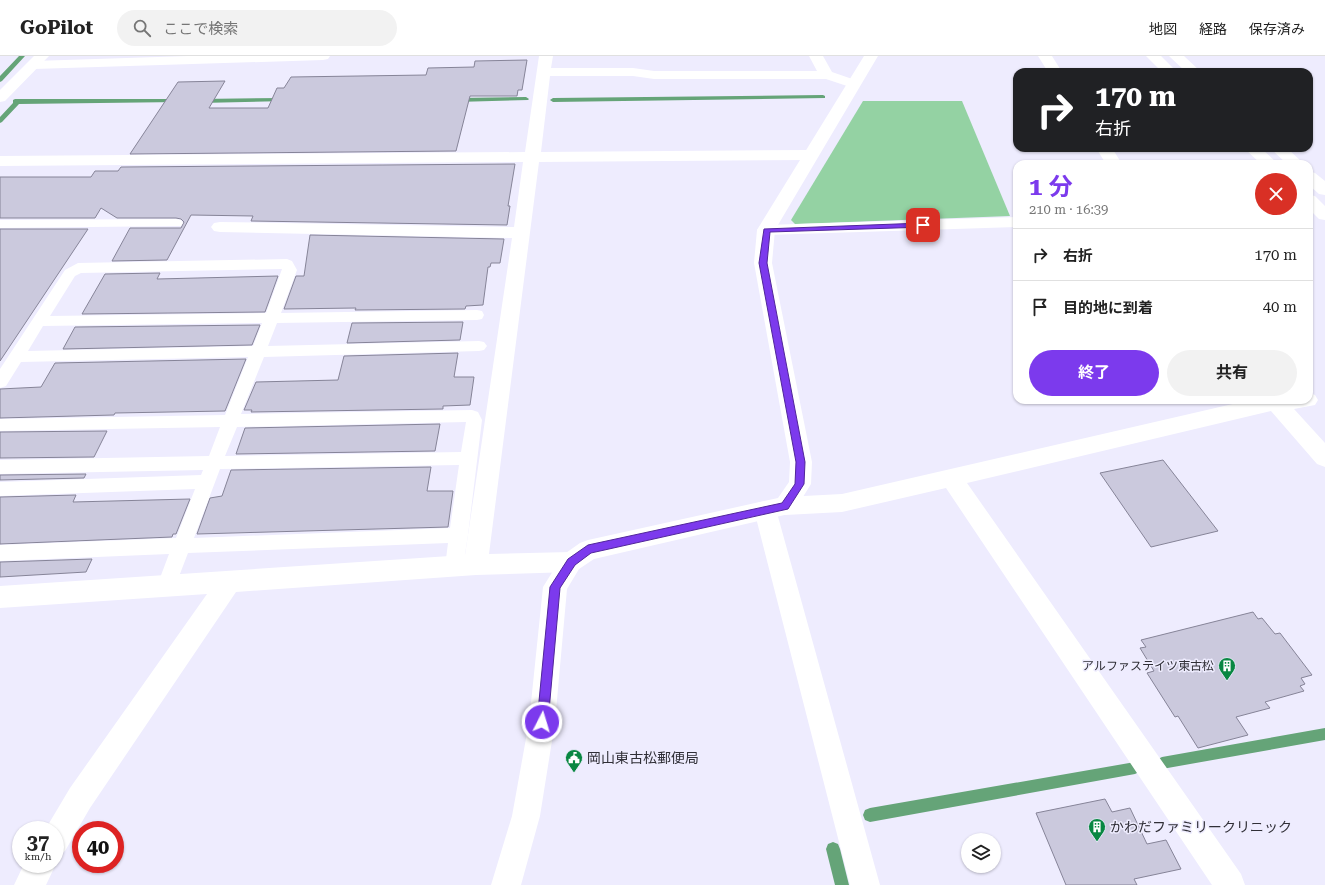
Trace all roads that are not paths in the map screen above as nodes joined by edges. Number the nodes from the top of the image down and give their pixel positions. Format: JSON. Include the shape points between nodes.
{"nodes":[{"id":1,"x":323,"y":56,"type":"edge"},
{"id":2,"x":546,"y":56,"type":"edge"},
{"id":3,"x":816,"y":56,"type":"edge"},
{"id":4,"x":871,"y":56,"type":"edge"},
{"id":5,"x":1045,"y":56,"type":"edge"},
{"id":6,"x":1153,"y":56,"type":"edge"},
{"id":7,"x":1176,"y":56,"type":"edge"},
{"id":8,"x":38,"y":60,"type":"edge"},
{"id":9,"x":1052,"y":68,"type":"edge"},
{"id":10,"x":1166,"y":68,"type":"edge"},
{"id":11,"x":1190,"y":68,"type":"edge"},
{"id":12,"x":544,"y":72,"type":"junction"},
{"id":13,"x":827,"y":75,"type":"junction"},
{"id":14,"x":853,"y":84,"type":"junction"},
{"id":15,"x":0,"y":98,"type":"edge"},
{"id":16,"x":1256,"y":152,"type":"edge"},
{"id":17,"x":1282,"y":152,"type":"edge"},
{"id":18,"x":810,"y":155,"type":"junction"},
{"id":19,"x":531,"y":156,"type":"junction"},
{"id":20,"x":0,"y":160,"type":"edge"},
{"id":21,"x":1266,"y":160,"type":"edge"},
{"id":22,"x":1292,"y":160,"type":"edge"},
{"id":23,"x":1313,"y":180,"type":"edge"},
{"id":24,"x":1325,"y":190,"type":"edge"},
{"id":25,"x":1013,"y":222,"type":"edge"},
{"id":26,"x":176,"y":223,"type":"dead end"},
{"id":27,"x":0,"y":224,"type":"edge"},
{"id":28,"x":220,"y":227,"type":"dead end"},
{"id":29,"x":766,"y":230,"type":"junction"},
{"id":30,"x":521,"y":233,"type":"junction"},
{"id":31,"x":477,"y":315,"type":"dead end"},
{"id":32,"x":272,"y":318,"type":"junction"},
{"id":33,"x":39,"y":320,"type":"junction"},
{"id":34,"x":479,"y":346,"type":"dead end"},
{"id":35,"x":258,"y":351,"type":"junction"},
{"id":36,"x":16,"y":357,"type":"junction"},
{"id":37,"x":0,"y":382,"type":"edge"},
{"id":38,"x":1325,"y":399,"type":"edge"},
{"id":39,"x":1313,"y":400,"type":"edge"},
{"id":40,"x":1262,"y":404,"type":"edge"},
{"id":41,"x":1278,"y":404,"type":"edge"},
{"id":42,"x":231,"y":421,"type":"junction"},
{"id":43,"x":0,"y":425,"type":"edge"},
{"id":44,"x":469,"y":458,"type":"junction"},
{"id":45,"x":1325,"y":458,"type":"edge"},
{"id":46,"x":214,"y":463,"type":"junction"},
{"id":47,"x":0,"y":467,"type":"edge"},
{"id":48,"x":951,"y":477,"type":"junction"},
{"id":49,"x":206,"y":482,"type":"junction"},
{"id":50,"x":0,"y":489,"type":"edge"},
{"id":51,"x":775,"y":508,"type":"junction"},
{"id":52,"x":459,"y":535,"type":"junction"},
{"id":53,"x":182,"y":546,"type":"junction"},
{"id":54,"x":0,"y":553,"type":"edge"},
{"id":55,"x":571,"y":562,"type":"junction"},
{"id":56,"x":465,"y":566,"type":"junction"},
{"id":57,"x":229,"y":582,"type":"junction"},
{"id":58,"x":166,"y":586,"type":"junction"},
{"id":59,"x":0,"y":597,"type":"edge"},
{"id":60,"x":64,"y":826,"type":"edge"},
{"id":61,"x":36,"y":873,"type":"edge"},
{"id":62,"x":29,"y":885,"type":"edge"},
{"id":63,"x":506,"y":885,"type":"edge"},
{"id":64,"x":864,"y":885,"type":"edge"},
{"id":65,"x":1230,"y":885,"type":"edge"}],
"edges":[{"from":1,"to":8,"type":"street"},
{"from":2,"to":12,"type":"street"},
{"from":3,"to":13,"type":"street"},
{"from":4,"to":14,"type":"street"},
{"from":5,"to":9,"type":"street"},
{"from":6,"to":10,"type":"street"},
{"from":7,"to":11,"type":"street"},
{"from":8,"to":15,"type":"street"},
{"from":12,"to":13,"type":"street"},
{"from":12,"to":19,"type":"street"},
{"from":13,"to":14,"type":"street"},
{"from":14,"to":18,"type":"street"},
{"from":16,"to":21,"type":"street"},
{"from":17,"to":22,"type":"street"},
{"from":18,"to":19,"type":"street"},
{"from":18,"to":29,"type":"street"},
{"from":19,"to":20,"type":"street"},
{"from":19,"to":30,"type":"street"},
{"from":23,"to":24,"type":"street"},
{"from":25,"to":29,"type":"street"},
{"from":26,"to":27,"type":"lane"},
{"from":28,"to":30,"type":"street"},
{"from":29,"to":51,"type":"street","via":[[763,263],[801,462],[800,484]]},
{"from":30,"to":56,"type":"street"},
{"from":31,"to":32,"type":"lane"},
{"from":32,"to":33,"type":"lane"},
{"from":32,"to":33,"type":"lane","via":[[290,270],[287,264],[78,268],[70,272]]},
{"from":32,"to":35,"type":"lane"},
{"from":33,"to":36,"type":"lane"},
{"from":34,"to":35,"type":"lane"},
{"from":35,"to":36,"type":"lane"},
{"from":35,"to":42,"type":"lane"},
{"from":36,"to":37,"type":"lane"},
{"from":38,"to":39,"type":"street"},
{"from":40,"to":48,"type":"street"},
{"from":41,"to":45,"type":"street"},
{"from":42,"to":43,"type":"lane"},
{"from":42,"to":44,"type":"lane","via":[[472,416],[474,420]]},
{"from":42,"to":46,"type":"lane"},
{"from":44,"to":46,"type":"lane"},
{"from":44,"to":52,"type":"lane"},
{"from":46,"to":47,"type":"lane"},
{"from":46,"to":49,"type":"lane"},
{"from":48,"to":51,"type":"street","via":[[842,503]]},
{"from":48,"to":65,"type":"street"},
{"from":49,"to":50,"type":"lane"},
{"from":49,"to":53,"type":"lane"},
{"from":51,"to":55,"type":"street","via":[[588,550]]},
{"from":51,"to":64,"type":"street"},
{"from":52,"to":53,"type":"lane"},
{"from":52,"to":56,"type":"lane"},
{"from":53,"to":54,"type":"lane"},
{"from":53,"to":58,"type":"lane"},
{"from":55,"to":56,"type":"street"},
{"from":55,"to":63,"type":"street","via":[[555,587],[542,722],[526,816]]},
{"from":56,"to":57,"type":"street"},
{"from":57,"to":58,"type":"street"},
{"from":57,"to":60,"type":"street","via":[[80,798]]},
{"from":58,"to":59,"type":"street"},
{"from":61,"to":62,"type":"street"}]}
